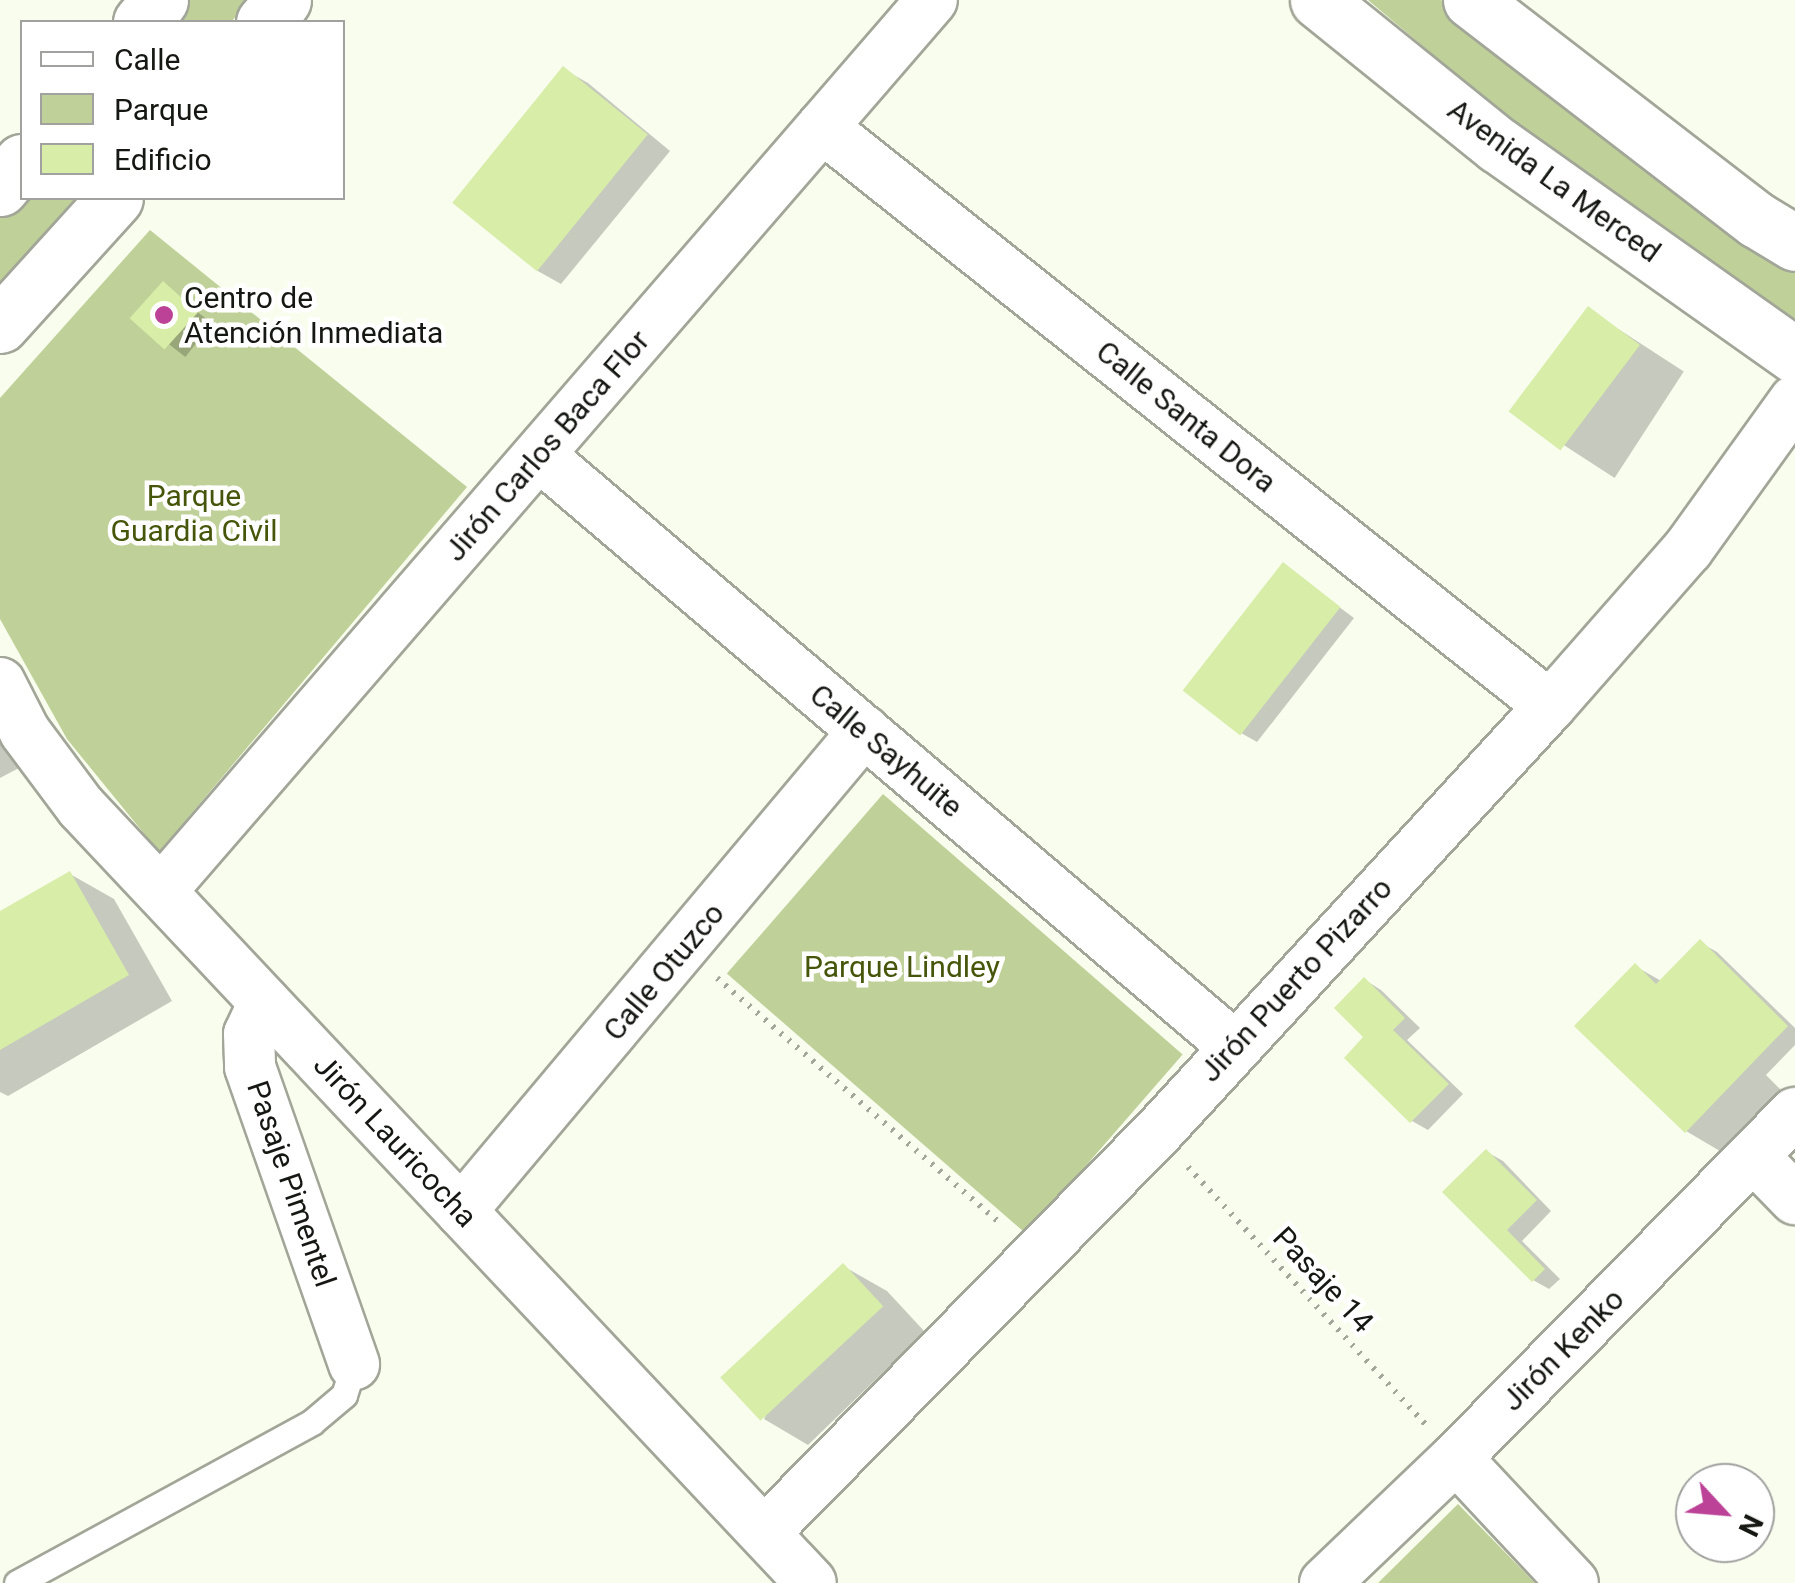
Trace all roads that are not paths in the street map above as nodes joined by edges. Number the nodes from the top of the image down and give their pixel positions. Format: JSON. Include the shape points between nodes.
{"nodes":[{"id":1,"x":160,"y":0,"type":"edge"},
{"id":2,"x":283,"y":0,"type":"edge"},
{"id":3,"x":932,"y":0,"type":"edge"},
{"id":4,"x":1318,"y":0,"type":"edge"},
{"id":5,"x":1471,"y":0,"type":"edge"},
{"id":6,"x":143,"y":20,"type":"edge"},
{"id":7,"x":266,"y":20,"type":"edge"},
{"id":8,"x":822,"y":127,"type":"junction"},
{"id":9,"x":20,"y":164,"type":"edge"},
{"id":10,"x":0,"y":188,"type":"edge"},
{"id":11,"x":112,"y":200,"type":"edge"},
{"id":12,"x":1795,"y":243,"type":"edge"},
{"id":13,"x":0,"y":325,"type":"edge"},
{"id":14,"x":1795,"y":355,"type":"edge"},
{"id":15,"x":1795,"y":400,"type":"edge"},
{"id":16,"x":539,"y":455,"type":"junction"},
{"id":17,"x":0,"y":684,"type":"edge"},
{"id":18,"x":1550,"y":706,"type":"junction"},
{"id":19,"x":864,"y":731,"type":"junction"},
{"id":20,"x":161,"y":891,"type":"junction"},
{"id":21,"x":264,"y":1002,"type":"junction"},
{"id":22,"x":1234,"y":1046,"type":"junction"},
{"id":23,"x":1795,"y":1113,"type":"edge"},
{"id":24,"x":1754,"y":1157,"type":"junction"},
{"id":25,"x":1795,"y":1199,"type":"edge"},
{"id":26,"x":461,"y":1211,"type":"junction"},
{"id":27,"x":354,"y":1364,"type":"joint"},
{"id":28,"x":1456,"y":1458,"type":"junction"},
{"id":29,"x":765,"y":1532,"type":"junction"},
{"id":30,"x":17,"y":1583,"type":"edge"},
{"id":31,"x":812,"y":1583,"type":"edge"},
{"id":32,"x":1325,"y":1583,"type":"edge"},
{"id":33,"x":1573,"y":1583,"type":"edge"}],
"edges":[{"from":1,"to":6,"type":"main road"},
{"from":2,"to":7,"type":"main road"},
{"from":3,"to":8,"type":"street","name":"Jirón Carlos Baca Flor"},
{"from":4,"to":14,"type":"main road","name":"Avenida La Merced","via":[[1498,145]]},
{"from":5,"to":12,"type":"main road"},
{"from":8,"to":16,"type":"street","name":"Jirón Carlos Baca Flor"},
{"from":8,"to":18,"type":"street","name":"Calle Santa Dora"},
{"from":9,"to":10,"type":"main road"},
{"from":11,"to":13,"type":"main road"},
{"from":15,"to":18,"type":"street","name":"Jirón Puerto Pizarro","via":[[1688,550]]},
{"from":16,"to":19,"type":"street","name":"Calle Sayhuite"},
{"from":16,"to":20,"type":"street","name":"Jirón Carlos Baca Flor"},
{"from":17,"to":20,"type":"street","name":"Jirón Lauricocha","via":[[50,771]]},
{"from":18,"to":22,"type":"street","name":"Jirón Puerto Pizarro"},
{"from":19,"to":22,"type":"street","name":"Calle Sayhuite"},
{"from":19,"to":26,"type":"street","name":"Calle Otuzco"},
{"from":20,"to":21,"type":"street","name":"Jirón Lauricocha"},
{"from":21,"to":26,"type":"street","name":"Jirón Lauricocha"},
{"from":21,"to":27,"type":"street","name":"Pasaje Pimentel","via":[[249,1034],[250,1067]]},
{"from":22,"to":29,"type":"street","name":"Jirón Puerto Pizarro","via":[[1157,1133]]},
{"from":23,"to":24,"type":"street","name":"Jirón Kenko"},
{"from":24,"to":25,"type":"street"},
{"from":24,"to":28,"type":"street","name":"Jirón Kenko"},
{"from":26,"to":29,"type":"street","name":"Jirón Lauricocha"},
{"from":27,"to":30,"type":"lane","via":[[344,1395],[312,1422]]},
{"from":28,"to":32,"type":"street","name":"Jirón Kenko"},
{"from":28,"to":33,"type":"street"},
{"from":29,"to":31,"type":"street","name":"Jirón Lauricocha"}]}
